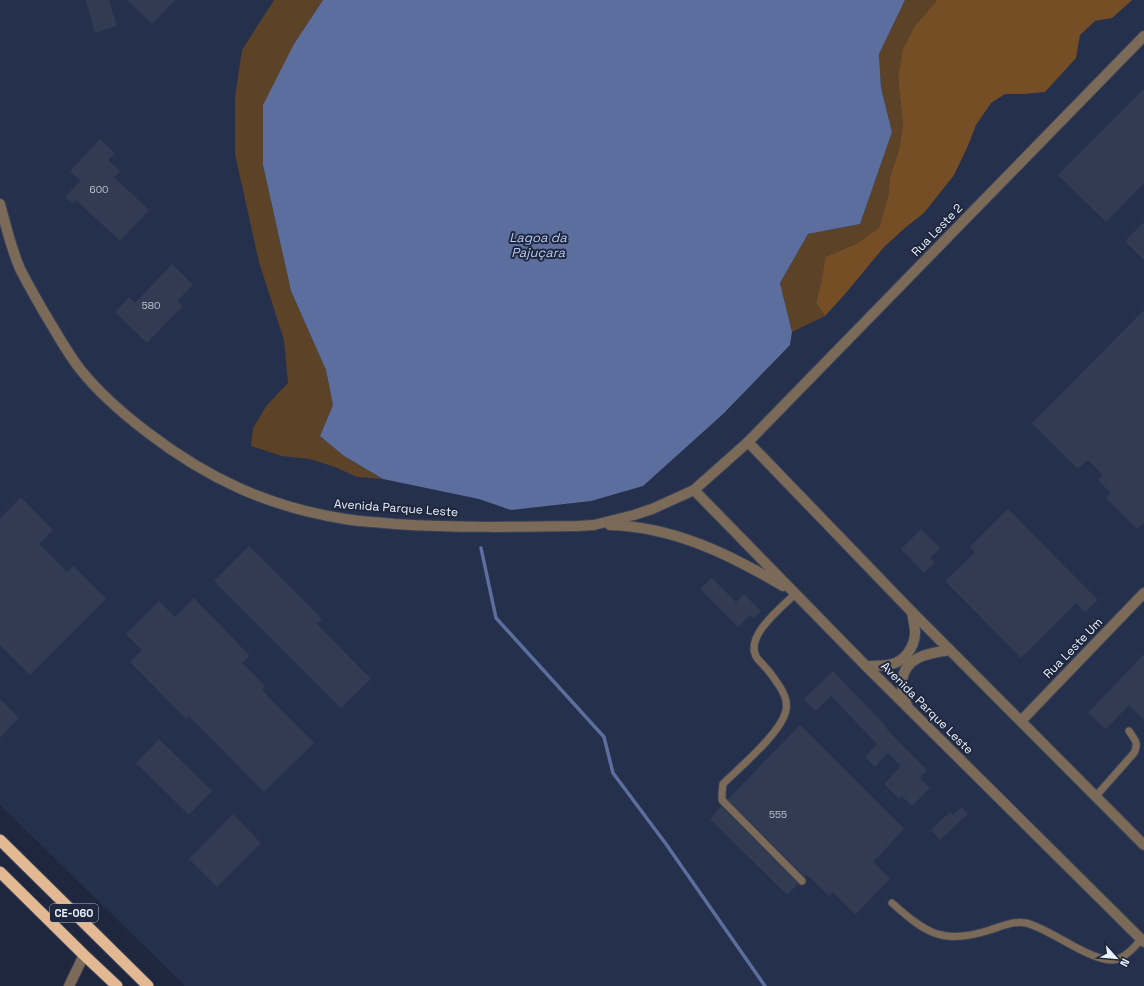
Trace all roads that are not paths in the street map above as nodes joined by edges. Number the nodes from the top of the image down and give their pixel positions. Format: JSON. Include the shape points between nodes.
{"nodes":[{"id":1,"x":1144,"y":36,"type":"edge"},
{"id":2,"x":0,"y":204,"type":"edge"},
{"id":3,"x":748,"y":442,"type":"junction"},
{"id":4,"x":694,"y":490,"type":"junction"},
{"id":5,"x":594,"y":525,"type":"junction"},
{"id":6,"x":793,"y":592,"type":"junction"},
{"id":7,"x":1144,"y":593,"type":"edge"},
{"id":8,"x":912,"y":612,"type":"junction"},
{"id":9,"x":950,"y":650,"type":"junction"},
{"id":10,"x":866,"y":666,"type":"junction"},
{"id":11,"x":908,"y":708,"type":"junction"},
{"id":12,"x":1021,"y":721,"type":"junction"},
{"id":13,"x":1129,"y":731,"type":"dead end"},
{"id":14,"x":1096,"y":796,"type":"junction"},
{"id":15,"x":0,"y":840,"type":"edge"},
{"id":16,"x":1144,"y":845,"type":"edge"},
{"id":17,"x":0,"y":872,"type":"edge"},
{"id":18,"x":802,"y":881,"type":"dead end"},
{"id":19,"x":892,"y":903,"type":"dead end"},
{"id":20,"x":1143,"y":941,"type":"edge"},
{"id":21,"x":84,"y":955,"type":"junction"},
{"id":22,"x":69,"y":986,"type":"edge"},
{"id":23,"x":117,"y":986,"type":"edge"},
{"id":24,"x":148,"y":986,"type":"edge"}],
"edges":[{"from":1,"to":3,"type":"street","name":"Rua Leste 2"},
{"from":2,"to":5,"type":"street","name":"Avenida Parque Leste","via":[[20,269],[79,368],[104,396],[131,420],[210,474],[242,490],[295,509],[347,520],[421,526]]},
{"from":3,"to":4,"type":"street","name":"Avenida Parque Leste"},
{"from":3,"to":8,"type":"street"},
{"from":4,"to":5,"type":"street","name":"Avenida Parque Leste","via":[[634,515]]},
{"from":4,"to":6,"type":"street","name":"Avenida Parque Leste"},
{"from":5,"to":6,"type":"street","via":[[649,530],[695,541],[755,569]]},
{"from":6,"to":10,"type":"street","name":"Avenida Parque Leste"},
{"from":6,"to":18,"type":"lane","via":[[766,622],[754,648],[756,657],[781,688],[786,700],[786,710],[770,737],[724,784],[722,800]]},
{"from":7,"to":12,"type":"street","name":"Rua Leste Um"},
{"from":8,"to":9,"type":"street"},
{"from":8,"to":10,"type":"street","via":[[915,634],[908,653],[893,665]]},
{"from":9,"to":11,"type":"street","via":[[928,654],[910,664],[902,682]]},
{"from":9,"to":12,"type":"street"},
{"from":10,"to":11,"type":"street","name":"Avenida Parque Leste"},
{"from":11,"to":20,"type":"street","name":"Avenida Parque Leste"},
{"from":12,"to":14,"type":"street"},
{"from":13,"to":14,"type":"lane","via":[[1136,741],[1134,753]]},
{"from":14,"to":16,"type":"street"},
{"from":15,"to":24,"type":"highway","number":"CE-060"},
{"from":17,"to":21,"type":"highway","number":"CE-060"},
{"from":19,"to":20,"type":"lane","via":[[912,921],[939,935],[958,937],[1013,922],[1025,923],[1037,926],[1094,956],[1108,960],[1117,960]]},
{"from":21,"to":22,"type":"street"},
{"from":21,"to":23,"type":"highway","number":"CE-060"}]}
